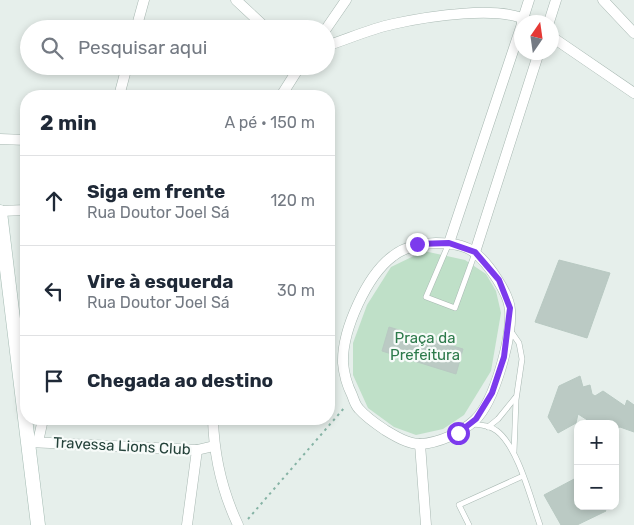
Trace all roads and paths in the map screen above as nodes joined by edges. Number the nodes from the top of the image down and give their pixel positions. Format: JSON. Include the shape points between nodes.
{"nodes":[{"id":1,"x":144,"y":0,"type":"edge"},
{"id":2,"x":236,"y":0,"type":"edge"},
{"id":3,"x":346,"y":0,"type":"edge"},
{"id":4,"x":529,"y":0,"type":"edge"},
{"id":5,"x":556,"y":0,"type":"edge"},
{"id":6,"x":602,"y":0,"type":"edge"},
{"id":7,"x":526,"y":15,"type":"edge"},
{"id":8,"x":551,"y":15,"type":"edge"},
{"id":9,"x":514,"y":17,"type":"edge"},
{"id":10,"x":138,"y":20,"type":"edge"},
{"id":11,"x":257,"y":20,"type":"edge"},
{"id":12,"x":332,"y":20,"type":"edge"},
{"id":13,"x":634,"y":33,"type":"edge"},
{"id":14,"x":559,"y":42,"type":"edge"},
{"id":15,"x":335,"y":43,"type":"edge"},
{"id":16,"x":514,"y":51,"type":"edge"},
{"id":17,"x":536,"y":60,"type":"edge"},
{"id":18,"x":125,"y":75,"type":"edge"},
{"id":19,"x":294,"y":75,"type":"edge"},
{"id":20,"x":121,"y":90,"type":"edge"},
{"id":21,"x":285,"y":90,"type":"edge"},
{"id":22,"x":634,"y":93,"type":"edge"},
{"id":23,"x":0,"y":139,"type":"edge"},
{"id":24,"x":20,"y":140,"type":"edge"},
{"id":25,"x":20,"y":210,"type":"edge"},
{"id":26,"x":0,"y":212,"type":"edge"},
{"id":27,"x":449,"y":243,"type":"junction"},
{"id":28,"x":475,"y":252,"type":"junction"},
{"id":29,"x":509,"y":328,"type":"junction"},
{"id":30,"x":20,"y":351,"type":"edge"},
{"id":31,"x":516,"y":396,"type":"junction"},
{"id":32,"x":353,"y":398,"type":"junction"},
{"id":33,"x":335,"y":419,"type":"edge"},
{"id":34,"x":469,"y":424,"type":"junction"},
{"id":35,"x":31,"y":425,"type":"edge"},
{"id":36,"x":40,"y":425,"type":"edge"},
{"id":37,"x":213,"y":425,"type":"edge"},
{"id":38,"x":329,"y":425,"type":"edge"},
{"id":39,"x":488,"y":427,"type":"junction"},
{"id":40,"x":33,"y":442,"type":"junction"},
{"id":41,"x":420,"y":444,"type":"junction"},
{"id":42,"x":214,"y":446,"type":"junction"},
{"id":43,"x":197,"y":450,"type":"junction"},
{"id":44,"x":514,"y":453,"type":"junction"},
{"id":45,"x":523,"y":476,"type":"junction"},
{"id":46,"x":38,"y":525,"type":"edge"},
{"id":47,"x":187,"y":525,"type":"edge"},
{"id":48,"x":238,"y":525,"type":"edge"},
{"id":49,"x":242,"y":525,"type":"edge"},
{"id":50,"x":426,"y":525,"type":"edge"},
{"id":51,"x":469,"y":525,"type":"edge"},
{"id":52,"x":540,"y":525,"type":"edge"}],
"edges":[{"from":1,"to":10,"type":"street"},
{"from":2,"to":11,"type":"street"},
{"from":3,"to":12,"type":"street"},
{"from":4,"to":7,"type":"street"},
{"from":5,"to":8,"type":"street"},
{"from":6,"to":13,"type":"street"},
{"from":9,"to":15,"type":"street","via":[[475,13],[392,24]]},
{"from":14,"to":22,"type":"street"},
{"from":16,"to":27,"type":"street"},
{"from":17,"to":28,"type":"street"},
{"from":18,"to":20,"type":"street"},
{"from":19,"to":21,"type":"street"},
{"from":23,"to":24,"type":"street"},
{"from":25,"to":26,"type":"street"},
{"from":26,"to":30,"type":"street"},
{"from":27,"to":28,"type":"street"},
{"from":27,"to":28,"type":"lane","via":[[426,297],[455,308]]},
{"from":27,"to":32,"type":"street","via":[[417,244],[394,255],[378,270],[364,292],[352,317],[344,348],[347,385]]},
{"from":28,"to":29,"type":"street","via":[[499,280],[510,308]]},
{"from":29,"to":31,"type":"lane","via":[[519,343],[522,359]]},
{"from":29,"to":34,"type":"street","via":[[504,357],[492,393],[476,419]]},
{"from":31,"to":39,"type":"lane"},
{"from":31,"to":44,"type":"lane"},
{"from":32,"to":33,"type":"path"},
{"from":32,"to":41,"type":"street","via":[[358,408],[380,426],[395,436]]},
{"from":34,"to":39,"type":"lane"},
{"from":34,"to":41,"type":"street","via":[[458,433]]},
{"from":35,"to":40,"type":"street"},
{"from":36,"to":40,"type":"street"},
{"from":37,"to":42,"type":"street"},
{"from":38,"to":49,"type":"path"},
{"from":39,"to":44,"type":"lane","via":[[498,432]]},
{"from":40,"to":43,"type":"street","name":"Travessa Lions Club"},
{"from":40,"to":46,"type":"street"},
{"from":41,"to":50,"type":"street"},
{"from":42,"to":43,"type":"street","name":"Travessa Lions Club"},
{"from":42,"to":48,"type":"street","via":[[218,469]]},
{"from":43,"to":47,"type":"street"},
{"from":44,"to":45,"type":"lane"},
{"from":45,"to":51,"type":"lane","via":[[459,505]]},
{"from":45,"to":52,"type":"lane"}]}
